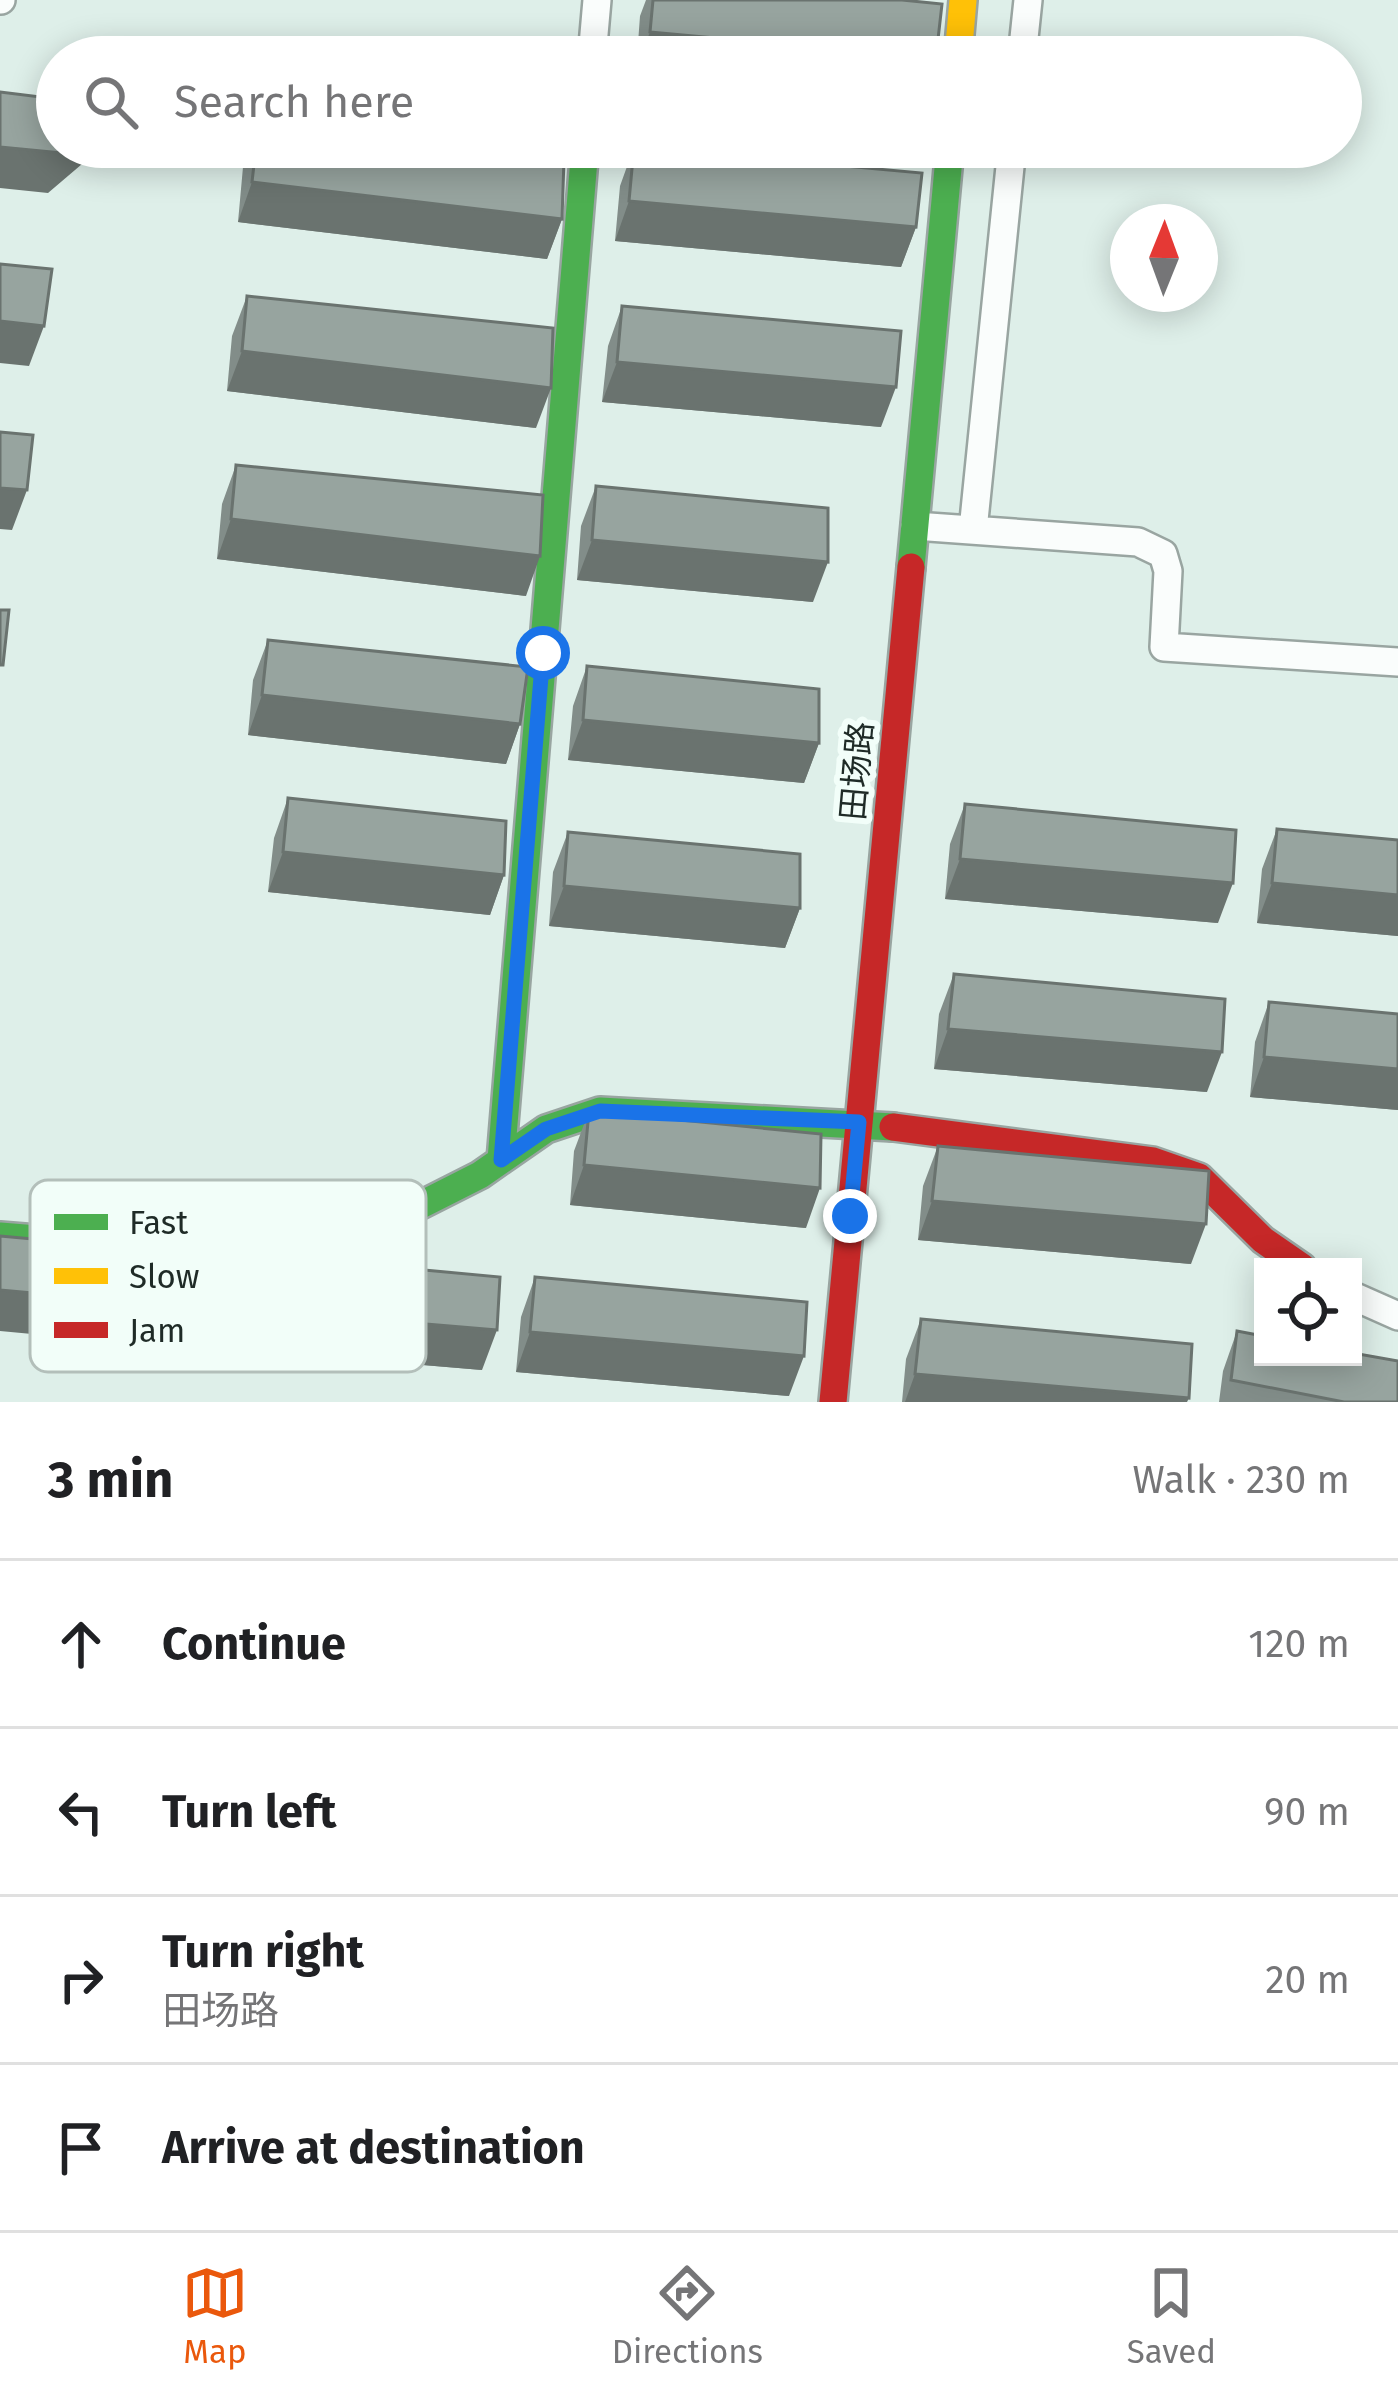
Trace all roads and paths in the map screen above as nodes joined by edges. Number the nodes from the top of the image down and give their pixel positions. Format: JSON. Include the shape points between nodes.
{"nodes":[{"id":1,"x":597,"y":0,"type":"edge"},
{"id":2,"x":963,"y":0,"type":"edge"},
{"id":3,"x":1028,"y":0,"type":"edge"},
{"id":4,"x":594,"y":36,"type":"edge"},
{"id":5,"x":960,"y":36,"type":"edge"},
{"id":6,"x":1024,"y":36,"type":"edge"},
{"id":7,"x":583,"y":168,"type":"edge"},
{"id":8,"x":948,"y":168,"type":"edge"},
{"id":9,"x":1010,"y":168,"type":"edge"},
{"id":10,"x":915,"y":526,"type":"junction"},
{"id":11,"x":973,"y":530,"type":"junction"},
{"id":12,"x":1398,"y":662,"type":"edge"},
{"id":13,"x":859,"y":1122,"type":"junction"},
{"id":14,"x":501,"y":1160,"type":"junction"},
{"id":15,"x":426,"y":1202,"type":"edge"},
{"id":16,"x":0,"y":1236,"type":"edge"},
{"id":17,"x":30,"y":1238,"type":"edge"},
{"id":18,"x":1289,"y":1258,"type":"edge"},
{"id":19,"x":1362,"y":1300,"type":"edge"},
{"id":20,"x":1398,"y":1316,"type":"edge"},
{"id":21,"x":833,"y":1402,"type":"edge"}],
"edges":[{"from":1,"to":4,"type":"street"},
{"from":2,"to":5,"type":"street"},
{"from":3,"to":6,"type":"street"},
{"from":7,"to":14,"type":"street"},
{"from":8,"to":10,"type":"street","name":"田场路"},
{"from":9,"to":11,"type":"street"},
{"from":10,"to":11,"type":"street"},
{"from":10,"to":13,"type":"street","name":"田场路"},
{"from":11,"to":12,"type":"street","via":[[1138,542],[1162,554],[1164,647]]},
{"from":13,"to":14,"type":"street","via":[[600,1111],[546,1129]]},
{"from":13,"to":18,"type":"street","via":[[1153,1161],[1199,1177]]},
{"from":13,"to":21,"type":"street","name":"田场路"},
{"from":14,"to":15,"type":"street"},
{"from":16,"to":17,"type":"street"},
{"from":19,"to":20,"type":"street"}]}
